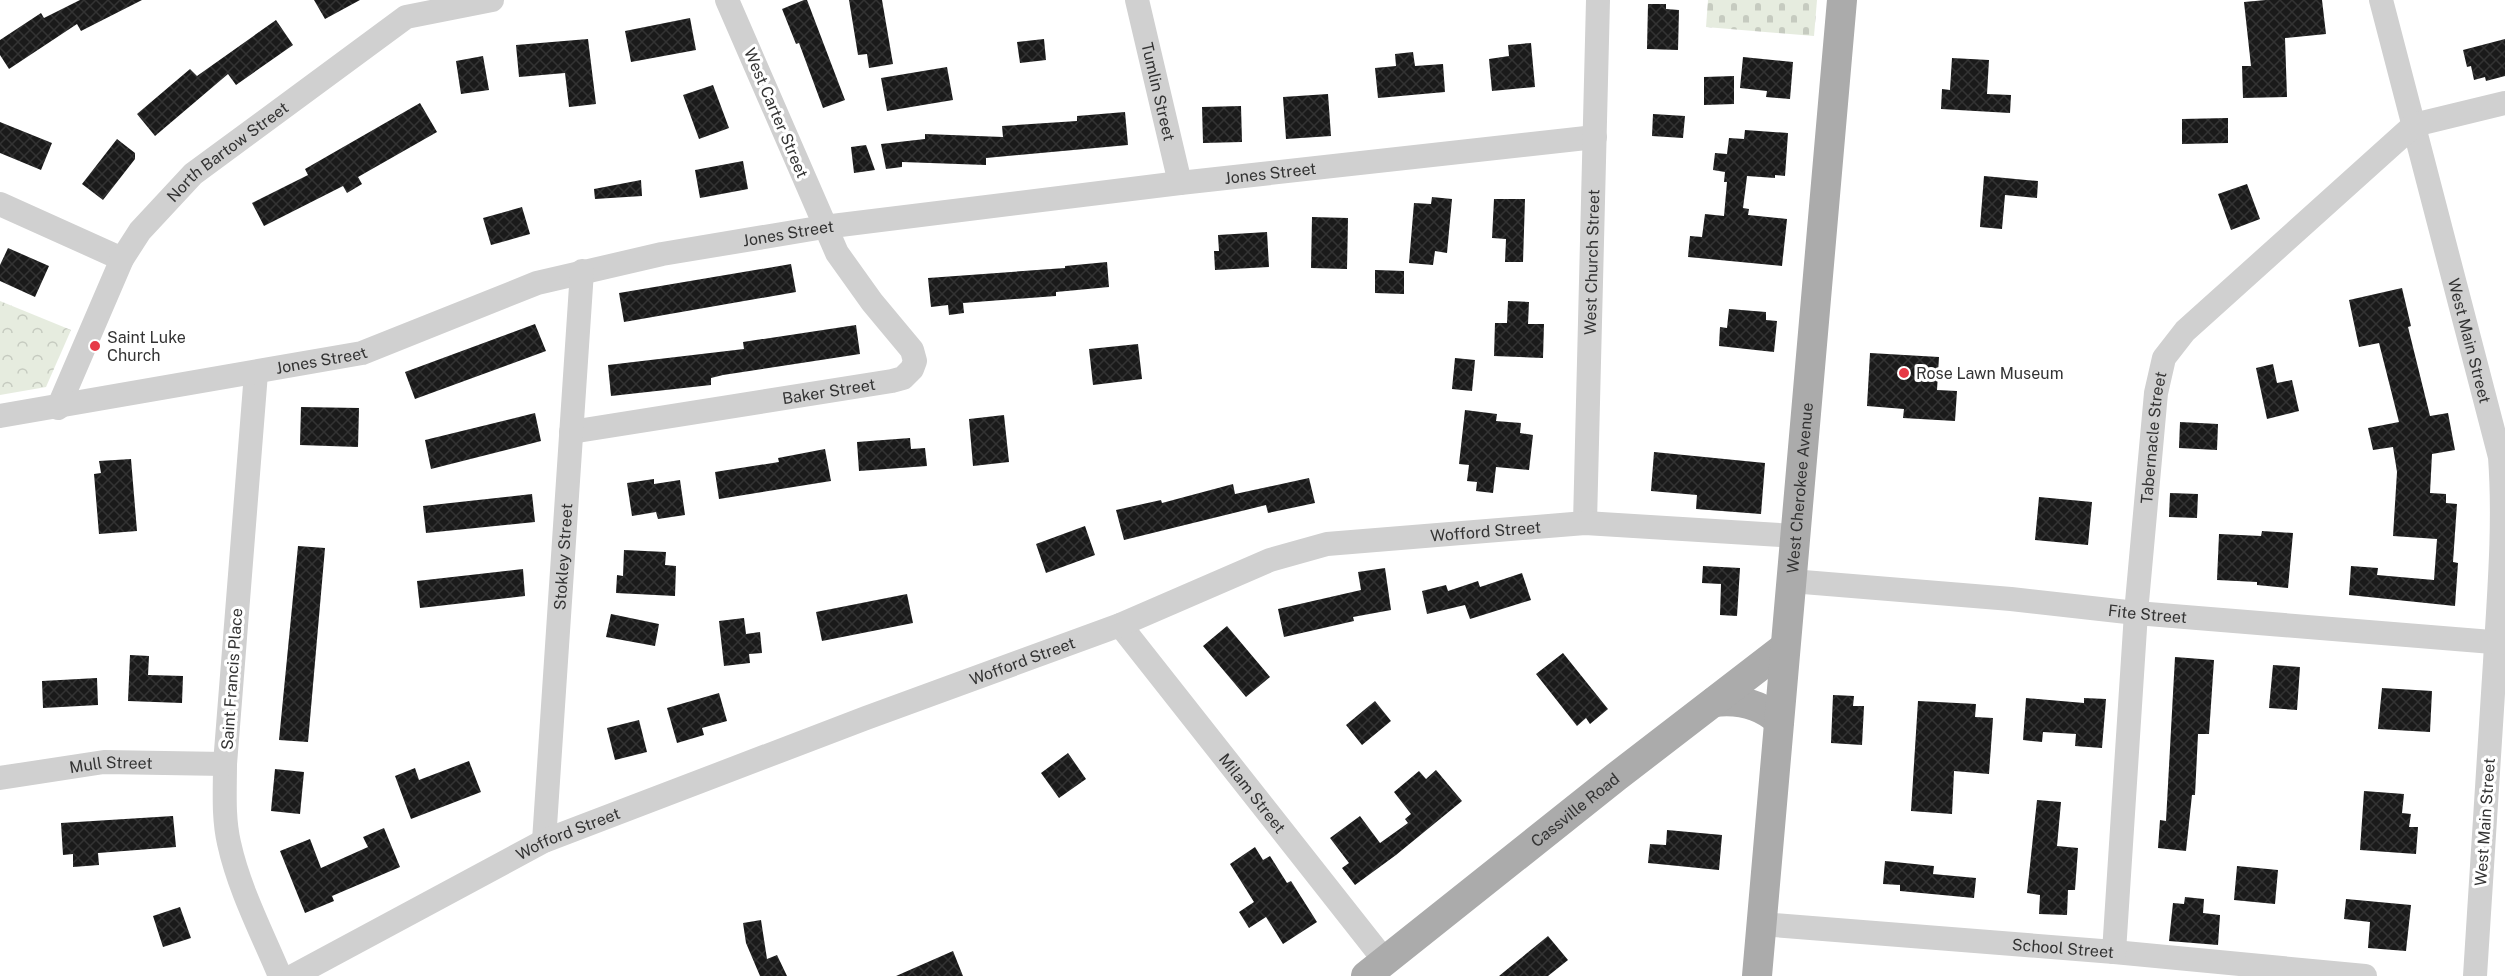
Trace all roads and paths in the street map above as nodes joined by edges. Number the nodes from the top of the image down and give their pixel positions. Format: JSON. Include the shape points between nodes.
{"nodes":[{"id":1,"x":492,"y":0,"type":"edge"},
{"id":2,"x":727,"y":0,"type":"edge"},
{"id":3,"x":1137,"y":0,"type":"edge"},
{"id":4,"x":1598,"y":0,"type":"edge"},
{"id":5,"x":1842,"y":0,"type":"edge"},
{"id":6,"x":2381,"y":0,"type":"edge"},
{"id":7,"x":401,"y":9,"type":"edge"},
{"id":8,"x":2505,"y":104,"type":"edge"},
{"id":9,"x":2414,"y":125,"type":"junction"},
{"id":10,"x":1594,"y":137,"type":"junction"},
{"id":11,"x":1180,"y":183,"type":"junction"},
{"id":12,"x":0,"y":204,"type":"edge"},
{"id":13,"x":824,"y":226,"type":"junction"},
{"id":14,"x":122,"y":259,"type":"junction"},
{"id":15,"x":582,"y":271,"type":"junction"},
{"id":16,"x":256,"y":373,"type":"junction"},
{"id":17,"x":58,"y":408,"type":"junction"},
{"id":18,"x":0,"y":416,"type":"edge"},
{"id":19,"x":571,"y":432,"type":"junction"},
{"id":20,"x":1585,"y":523,"type":"junction"},
{"id":21,"x":1795,"y":536,"type":"junction"},
{"id":22,"x":1791,"y":581,"type":"junction"},
{"id":23,"x":2136,"y":613,"type":"junction"},
{"id":24,"x":1120,"y":625,"type":"junction"},
{"id":25,"x":2501,"y":642,"type":"edge"},
{"id":26,"x":1785,"y":647,"type":"junction"},
{"id":27,"x":1714,"y":702,"type":"junction"},
{"id":28,"x":1779,"y":721,"type":"junction"},
{"id":29,"x":225,"y":764,"type":"junction"},
{"id":30,"x":0,"y":778,"type":"edge"},
{"id":31,"x":544,"y":841,"type":"junction"},
{"id":32,"x":1761,"y":924,"type":"junction"},
{"id":33,"x":2114,"y":952,"type":"junction"},
{"id":34,"x":1376,"y":969,"type":"edge"},
{"id":35,"x":280,"y":976,"type":"edge"},
{"id":36,"x":293,"y":976,"type":"edge"},
{"id":37,"x":1757,"y":976,"type":"edge"},
{"id":38,"x":2365,"y":976,"type":"edge"},
{"id":39,"x":2475,"y":976,"type":"edge"}],
"edges":[{"from":1,"to":7,"type":"street","name":"North Bartow Street"},
{"from":2,"to":13,"type":"street","name":"West Carter Street"},
{"from":3,"to":11,"type":"street","name":"Tumlin Street"},
{"from":4,"to":10,"type":"street","name":"West Church Street"},
{"from":5,"to":21,"type":"main road","name":"West Cherokee Avenue"},
{"from":6,"to":9,"type":"street","name":"West Main Street"},
{"from":7,"to":14,"type":"street","name":"North Bartow Street","via":[[193,174],[140,231]]},
{"from":8,"to":9,"type":"street","name":"Tabernacle Street"},
{"from":9,"to":23,"type":"street","name":"Tabernacle Street","via":[[2185,331],[2164,358],[2156,393]]},
{"from":9,"to":25,"type":"street","name":"West Main Street","via":[[2500,457],[2504,507]]},
{"from":10,"to":11,"type":"street","name":"Jones Street"},
{"from":10,"to":20,"type":"street","name":"West Church Street"},
{"from":11,"to":13,"type":"street","name":"Jones Street"},
{"from":12,"to":14,"type":"street"},
{"from":13,"to":15,"type":"street","name":"Jones Street"},
{"from":13,"to":19,"type":"street","name":"Baker Street","via":[[849,270],[912,350],[915,361],[903,378]]},
{"from":14,"to":17,"type":"street","name":"North Bartow Street"},
{"from":15,"to":16,"type":"street","name":"Jones Street","via":[[511,292],[362,352]]},
{"from":15,"to":19,"type":"street","name":"Stokley Street"},
{"from":16,"to":17,"type":"street","name":"Jones Street"},
{"from":16,"to":29,"type":"street","name":"Saint Francis Place"},
{"from":17,"to":18,"type":"street","name":"Jones Street"},
{"from":19,"to":31,"type":"street","name":"Stokley Street"},
{"from":20,"to":21,"type":"street","name":"Wofford Street"},
{"from":20,"to":24,"type":"street","name":"Wofford Street","via":[[1327,544],[1270,560]]},
{"from":21,"to":22,"type":"main road","name":"West Cherokee Avenue"},
{"from":22,"to":23,"type":"street","name":"Fite Street"},
{"from":22,"to":26,"type":"main road","name":"West Cherokee Avenue"},
{"from":23,"to":25,"type":"street","name":"Fite Street"},
{"from":23,"to":33,"type":"street","name":"Tabernacle Street"},
{"from":24,"to":31,"type":"street","name":"Wofford Street"},
{"from":24,"to":34,"type":"street","name":"Milam Street"},
{"from":25,"to":39,"type":"street","name":"West Main Street"},
{"from":26,"to":27,"type":"main road","name":"Cassville Road"},
{"from":26,"to":28,"type":"main road","name":"West Cherokee Avenue"},
{"from":27,"to":28,"type":"main road","via":[[1753,704]]},
{"from":27,"to":34,"type":"main road","name":"Cassville Road"},
{"from":28,"to":32,"type":"main road","name":"West Cherokee Avenue"},
{"from":29,"to":30,"type":"street","name":"Mull Street","via":[[104,762]]},
{"from":29,"to":35,"type":"street","name":"Saint Francis Place","via":[[228,842]]},
{"from":31,"to":36,"type":"street","name":"Wofford Street"},
{"from":32,"to":33,"type":"street","name":"School Street"},
{"from":32,"to":37,"type":"main road","name":"West Cherokee Avenue"},
{"from":33,"to":38,"type":"street","name":"School Street"}]}
